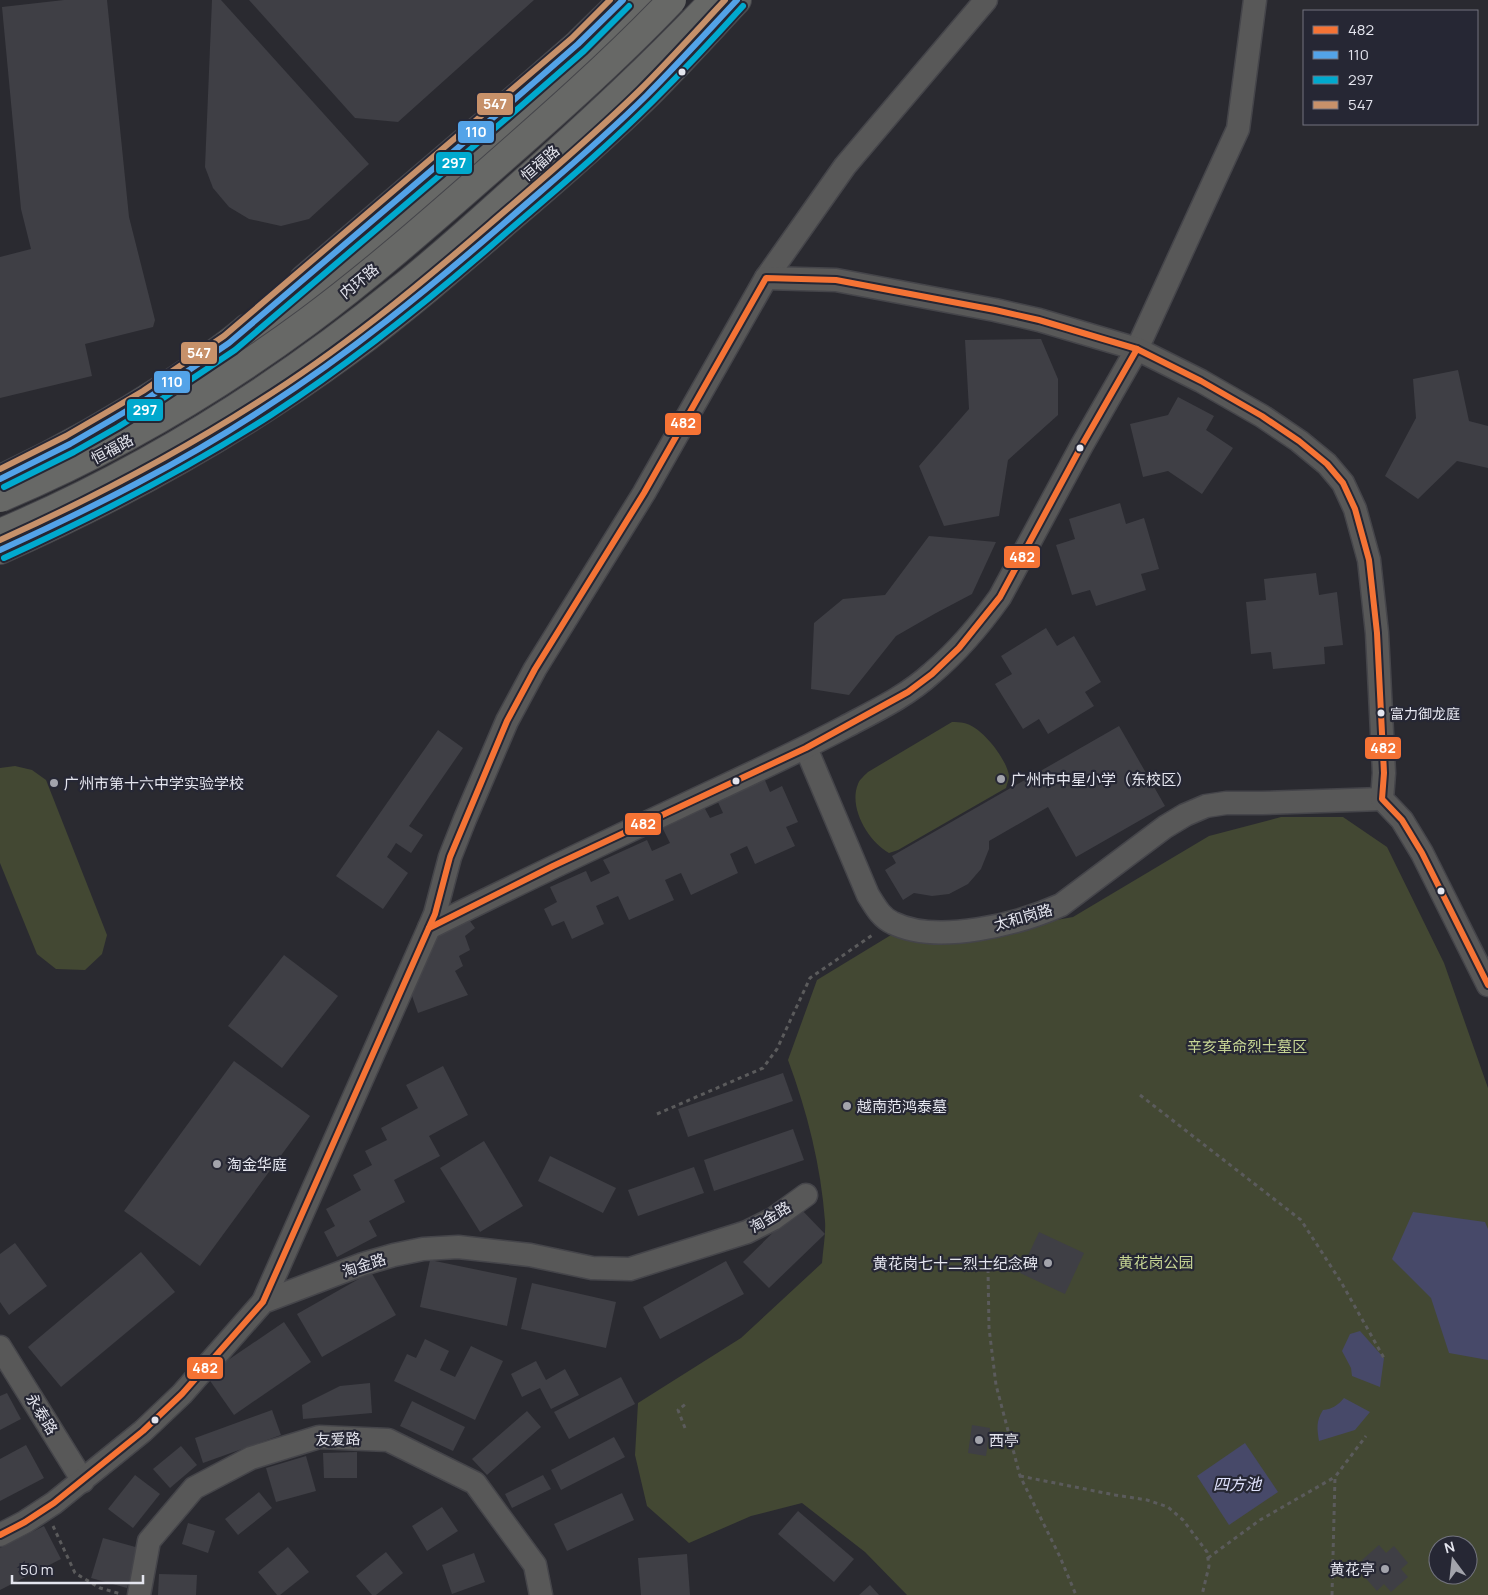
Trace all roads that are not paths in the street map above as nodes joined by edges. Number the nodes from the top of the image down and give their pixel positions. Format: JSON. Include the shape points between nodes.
{"nodes":[{"id":1,"x":623,"y":0,"type":"edge"},
{"id":2,"x":642,"y":0,"type":"edge"},
{"id":3,"x":672,"y":0,"type":"edge"},
{"id":4,"x":677,"y":0,"type":"edge"},
{"id":5,"x":709,"y":0,"type":"edge"},
{"id":6,"x":714,"y":0,"type":"edge"},
{"id":7,"x":736,"y":0,"type":"edge"},
{"id":8,"x":986,"y":0,"type":"edge"},
{"id":9,"x":1255,"y":0,"type":"edge"},
{"id":10,"x":766,"y":278,"type":"junction"},
{"id":11,"x":229,"y":343,"type":"junction"},
{"id":12,"x":1137,"y":349,"type":"junction"},
{"id":13,"x":203,"y":397,"type":"junction"},
{"id":14,"x":0,"y":479,"type":"edge"},
{"id":15,"x":0,"y":498,"type":"edge"},
{"id":16,"x":0,"y":503,"type":"edge"},
{"id":17,"x":0,"y":528,"type":"edge"},
{"id":18,"x":0,"y":533,"type":"edge"},
{"id":19,"x":0,"y":550,"type":"edge"},
{"id":20,"x":806,"y":748,"type":"junction"},
{"id":21,"x":1382,"y":799,"type":"junction"},
{"id":22,"x":429,"y":928,"type":"junction"},
{"id":23,"x":1488,"y":985,"type":"edge"},
{"id":24,"x":806,"y":1195,"type":"dead end"},
{"id":25,"x":263,"y":1302,"type":"junction"},
{"id":26,"x":0,"y":1347,"type":"edge"},
{"id":27,"x":83,"y":1481,"type":"junction"},
{"id":28,"x":0,"y":1535,"type":"edge"},
{"id":29,"x":139,"y":1595,"type":"edge"},
{"id":30,"x":541,"y":1595,"type":"edge"}],
"edges":[{"from":1,"to":11,"type":"main road","via":[[515,99]]},
{"from":2,"to":11,"type":"highway","via":[[397,223],[304,294]]},
{"from":3,"to":15,"type":"highway","name":"内环路","bridge":true,"via":[[597,75],[411,239],[308,321],[174,410],[99,452]]},
{"from":4,"to":13,"type":"main road","name":"恒福路","via":[[580,97],[422,235],[311,324]]},
{"from":5,"to":17,"type":"main road","name":"恒福路","via":[[594,116],[426,262],[323,345],[167,446],[76,494]]},
{"from":6,"to":18,"type":"highway","via":[[598,116],[408,283],[340,336],[190,437],[102,486]]},
{"from":7,"to":19,"type":"main road","via":[[683,59],[591,148],[401,311],[348,352],[172,465]]},
{"from":8,"to":10,"type":"street","via":[[845,166]]},
{"from":9,"to":12,"type":"street","via":[[1238,129]]},
{"from":10,"to":12,"type":"street","via":[[836,280],[976,306],[1039,320]]},
{"from":10,"to":22,"type":"street","via":[[644,492],[535,669],[507,721],[464,819]]},
{"from":11,"to":13,"type":"main road"},
{"from":11,"to":14,"type":"main road","via":[[113,419]]},
{"from":12,"to":20,"type":"street","via":[[1012,577],[983,620],[932,674],[908,692]]},
{"from":12,"to":21,"type":"street","via":[[1262,416],[1327,464],[1343,483],[1363,534],[1374,594],[1384,773]]},
{"from":13,"to":16,"type":"main road","name":"恒福路","via":[[109,452]]},
{"from":20,"to":21,"type":"street","name":"太和岗路","via":[[878,912],[891,923],[919,932],[978,929],[1046,912],[1061,905],[1165,827],[1206,806]]},
{"from":20,"to":22,"type":"street","via":[[553,866]]},
{"from":21,"to":23,"type":"street","via":[[1402,820],[1422,853]]},
{"from":22,"to":25,"type":"street"},
{"from":24,"to":25,"type":"street","name":"淘金路","via":[[773,1219],[747,1232],[630,1269],[592,1268],[530,1255],[458,1247],[423,1249],[363,1264]]},
{"from":25,"to":27,"type":"street","name":"淘金路","via":[[182,1394]]},
{"from":26,"to":27,"type":"street","name":"永泰路"},
{"from":27,"to":28,"type":"street","name":"淘金路","via":[[45,1509]]},
{"from":29,"to":30,"type":"street","name":"友爱路","via":[[149,1541],[194,1488],[251,1458],[319,1437],[388,1440],[475,1483],[535,1564]]}]}
